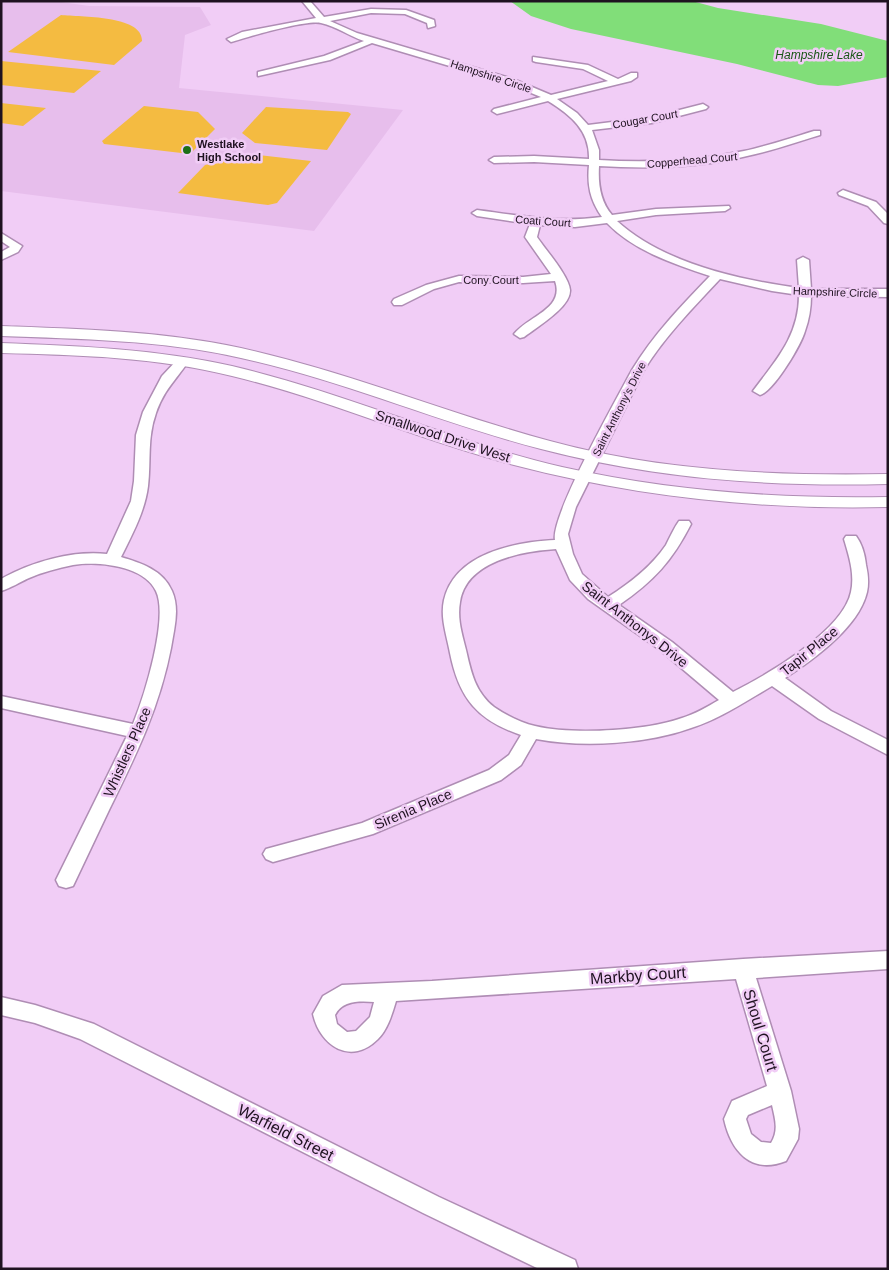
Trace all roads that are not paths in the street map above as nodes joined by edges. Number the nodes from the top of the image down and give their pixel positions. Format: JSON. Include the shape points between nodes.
{"nodes":[{"id":1,"x":306,"y":1,"type":"edge"},
{"id":2,"x":321,"y":19,"type":"junction"},
{"id":3,"x":432,"y":26,"type":"dead end"},
{"id":4,"x":231,"y":40,"type":"dead end"},
{"id":5,"x":370,"y":41,"type":"junction"},
{"id":6,"x":536,"y":59,"type":"dead end"},
{"id":7,"x":261,"y":74,"type":"dead end"},
{"id":8,"x":634,"y":75,"type":"dead end"},
{"id":9,"x":617,"y":82,"type":"junction"},
{"id":10,"x":550,"y":98,"type":"junction"},
{"id":11,"x":703,"y":107,"type":"dead end"},
{"id":12,"x":497,"y":110,"type":"dead end"},
{"id":13,"x":586,"y":128,"type":"junction"},
{"id":14,"x":817,"y":133,"type":"dead end"},
{"id":15,"x":494,"y":160,"type":"dead end"},
{"id":16,"x":594,"y":162,"type":"junction"},
{"id":17,"x":843,"y":193,"type":"dead end"},
{"id":18,"x":725,"y":208,"type":"dead end"},
{"id":19,"x":477,"y":214,"type":"dead end"},
{"id":20,"x":610,"y":220,"type":"junction"},
{"id":21,"x":888,"y":221,"type":"edge"},
{"id":22,"x":536,"y":222,"type":"junction"},
{"id":23,"x":1,"y":236,"type":"edge"},
{"id":24,"x":1,"y":257,"type":"edge"},
{"id":25,"x":803,"y":260,"type":"dead end"},
{"id":26,"x":717,"y":276,"type":"junction"},
{"id":27,"x":559,"y":277,"type":"junction"},
{"id":28,"x":804,"y":292,"type":"junction"},
{"id":29,"x":888,"y":294,"type":"edge"},
{"id":30,"x":398,"y":302,"type":"dead end"},
{"id":31,"x":1,"y":331,"type":"edge"},
{"id":32,"x":520,"y":334,"type":"dead end"},
{"id":33,"x":1,"y":348,"type":"edge"},
{"id":34,"x":182,"y":362,"type":"junction"},
{"id":35,"x":760,"y":391,"type":"dead end"},
{"id":36,"x":594,"y":456,"type":"junction"},
{"id":37,"x":584,"y":477,"type":"junction"},
{"id":38,"x":888,"y":479,"type":"edge"},
{"id":39,"x":888,"y":502,"type":"edge"},
{"id":40,"x":684,"y":524,"type":"dead end"},
{"id":41,"x":852,"y":539,"type":"dead end"},
{"id":42,"x":562,"y":544,"type":"junction"},
{"id":43,"x":112,"y":559,"type":"junction"},
{"id":44,"x":1,"y":586,"type":"edge"},
{"id":45,"x":607,"y":605,"type":"junction"},
{"id":46,"x":774,"y":679,"type":"junction"},
{"id":47,"x":732,"y":701,"type":"junction"},
{"id":48,"x":1,"y":702,"type":"edge"},
{"id":49,"x":138,"y":732,"type":"junction"},
{"id":50,"x":531,"y":732,"type":"junction"},
{"id":51,"x":888,"y":748,"type":"edge"},
{"id":52,"x":273,"y":854,"type":"dead end"},
{"id":53,"x":66,"y":880,"type":"dead end"},
{"id":54,"x":888,"y":960,"type":"edge"},
{"id":55,"x":742,"y":968,"type":"junction"},
{"id":56,"x":388,"y":992,"type":"dead end"},
{"id":57,"x":1,"y":1006,"type":"edge"},
{"id":58,"x":780,"y":1091,"type":"dead end"},
{"id":59,"x":566,"y":1269,"type":"edge"}],
"edges":[{"from":1,"to":2,"type":"street","name":"Hampshire Circle"},
{"from":2,"to":3,"type":"street","via":[[395,11],[424,19]]},
{"from":2,"to":4,"type":"street","via":[[253,32]]},
{"from":2,"to":5,"type":"street","name":"Hampshire Circle"},
{"from":5,"to":7,"type":"street","via":[[327,58]]},
{"from":5,"to":10,"type":"street","name":"Hampshire Circle","via":[[510,80]]},
{"from":6,"to":9,"type":"street","via":[[585,67]]},
{"from":8,"to":9,"type":"street"},
{"from":9,"to":10,"type":"street"},
{"from":10,"to":12,"type":"street"},
{"from":10,"to":13,"type":"street","name":"Hampshire Circle"},
{"from":11,"to":13,"type":"street","name":"Cougar Court","via":[[641,122]]},
{"from":13,"to":16,"type":"street","name":"Hampshire Circle","via":[[593,144]]},
{"from":14,"to":16,"type":"street","name":"Copperhead Court","via":[[764,150],[719,159],[656,164]]},
{"from":15,"to":16,"type":"street","name":"Copperhead Court"},
{"from":16,"to":20,"type":"street","name":"Hampshire Circle","via":[[595,194]]},
{"from":17,"to":21,"type":"street","via":[[872,204]]},
{"from":18,"to":20,"type":"street","name":"Coati Court","via":[[656,212]]},
{"from":19,"to":22,"type":"street","name":"Coati Court"},
{"from":20,"to":22,"type":"street","name":"Coati Court","via":[[575,224]]},
{"from":20,"to":26,"type":"street","name":"Hampshire Circle","via":[[630,237],[654,250]]},
{"from":22,"to":27,"type":"street","via":[[531,234],[533,240]]},
{"from":23,"to":24,"type":"street","via":[[16,246]]},
{"from":25,"to":28,"type":"street"},
{"from":26,"to":28,"type":"street","name":"Hampshire Circle"},
{"from":26,"to":36,"type":"street","name":"Saint Anthony's Drive","via":[[676,318],[649,352]]},
{"from":27,"to":30,"type":"street","name":"Cony Court","via":[[459,279],[430,287]]},
{"from":27,"to":32,"type":"street","via":[[564,287],[559,303]]},
{"from":28,"to":29,"type":"street","name":"Hampshire Circle"},
{"from":28,"to":35,"type":"street","via":[[799,331]]},
{"from":31,"to":36,"type":"street","name":"Smallwood Drive West","via":[[157,339],[239,353],[307,370],[538,443]]},
{"from":33,"to":34,"type":"street","name":"Smallwood Drive West","via":[[86,351]]},
{"from":34,"to":37,"type":"street","name":"Smallwood Drive West","via":[[294,388],[517,460]]},
{"from":34,"to":43,"type":"street","via":[[167,377],[148,416],[142,446],[140,493]]},
{"from":36,"to":37,"type":"street","name":"Saint Anthony's Drive"},
{"from":36,"to":38,"type":"street","name":"Smallwood Drive West","via":[[660,468],[754,478]]},
{"from":37,"to":39,"type":"street","name":"Smallwood Drive West","via":[[672,492],[760,501]]},
{"from":37,"to":42,"type":"street","name":"Saint Anthonys Drive","via":[[563,524]]},
{"from":40,"to":45,"type":"street","via":[[670,551],[655,568]]},
{"from":41,"to":46,"type":"street","name":"Tapir Place","via":[[861,575],[856,606],[838,630]]},
{"from":42,"to":45,"type":"street","name":"Saint Anthonys Drive","via":[[575,576]]},
{"from":42,"to":50,"type":"street","via":[[512,550],[482,564],[458,584],[450,610],[459,660],[472,696],[490,712]]},
{"from":43,"to":44,"type":"street","via":[[66,562],[37,568]]},
{"from":43,"to":49,"type":"street","name":"Whistlers Place","via":[[137,567],[155,578],[167,601],[160,664]]},
{"from":45,"to":47,"type":"street","name":"Saint Anthonys Drive","via":[[666,646]]},
{"from":46,"to":47,"type":"street","name":"Tapir Place"},
{"from":46,"to":51,"type":"street","name":"Tapir Place","via":[[825,715]]},
{"from":47,"to":50,"type":"street","via":[[701,718],[663,729],[584,736]]},
{"from":48,"to":49,"type":"street"},
{"from":49,"to":53,"type":"street","name":"Whistlers Place"},
{"from":50,"to":52,"type":"street","name":"Sirenia Place","via":[[515,760],[495,775],[366,829]]},
{"from":54,"to":55,"type":"street","name":"Markby Court"},
{"from":55,"to":56,"type":"street","name":"Markby Court"},
{"from":55,"to":58,"type":"street","name":"Shoul Court"},
{"from":57,"to":59,"type":"street","name":"Warfield Street","via":[[86,1031],[430,1205]]}]}
